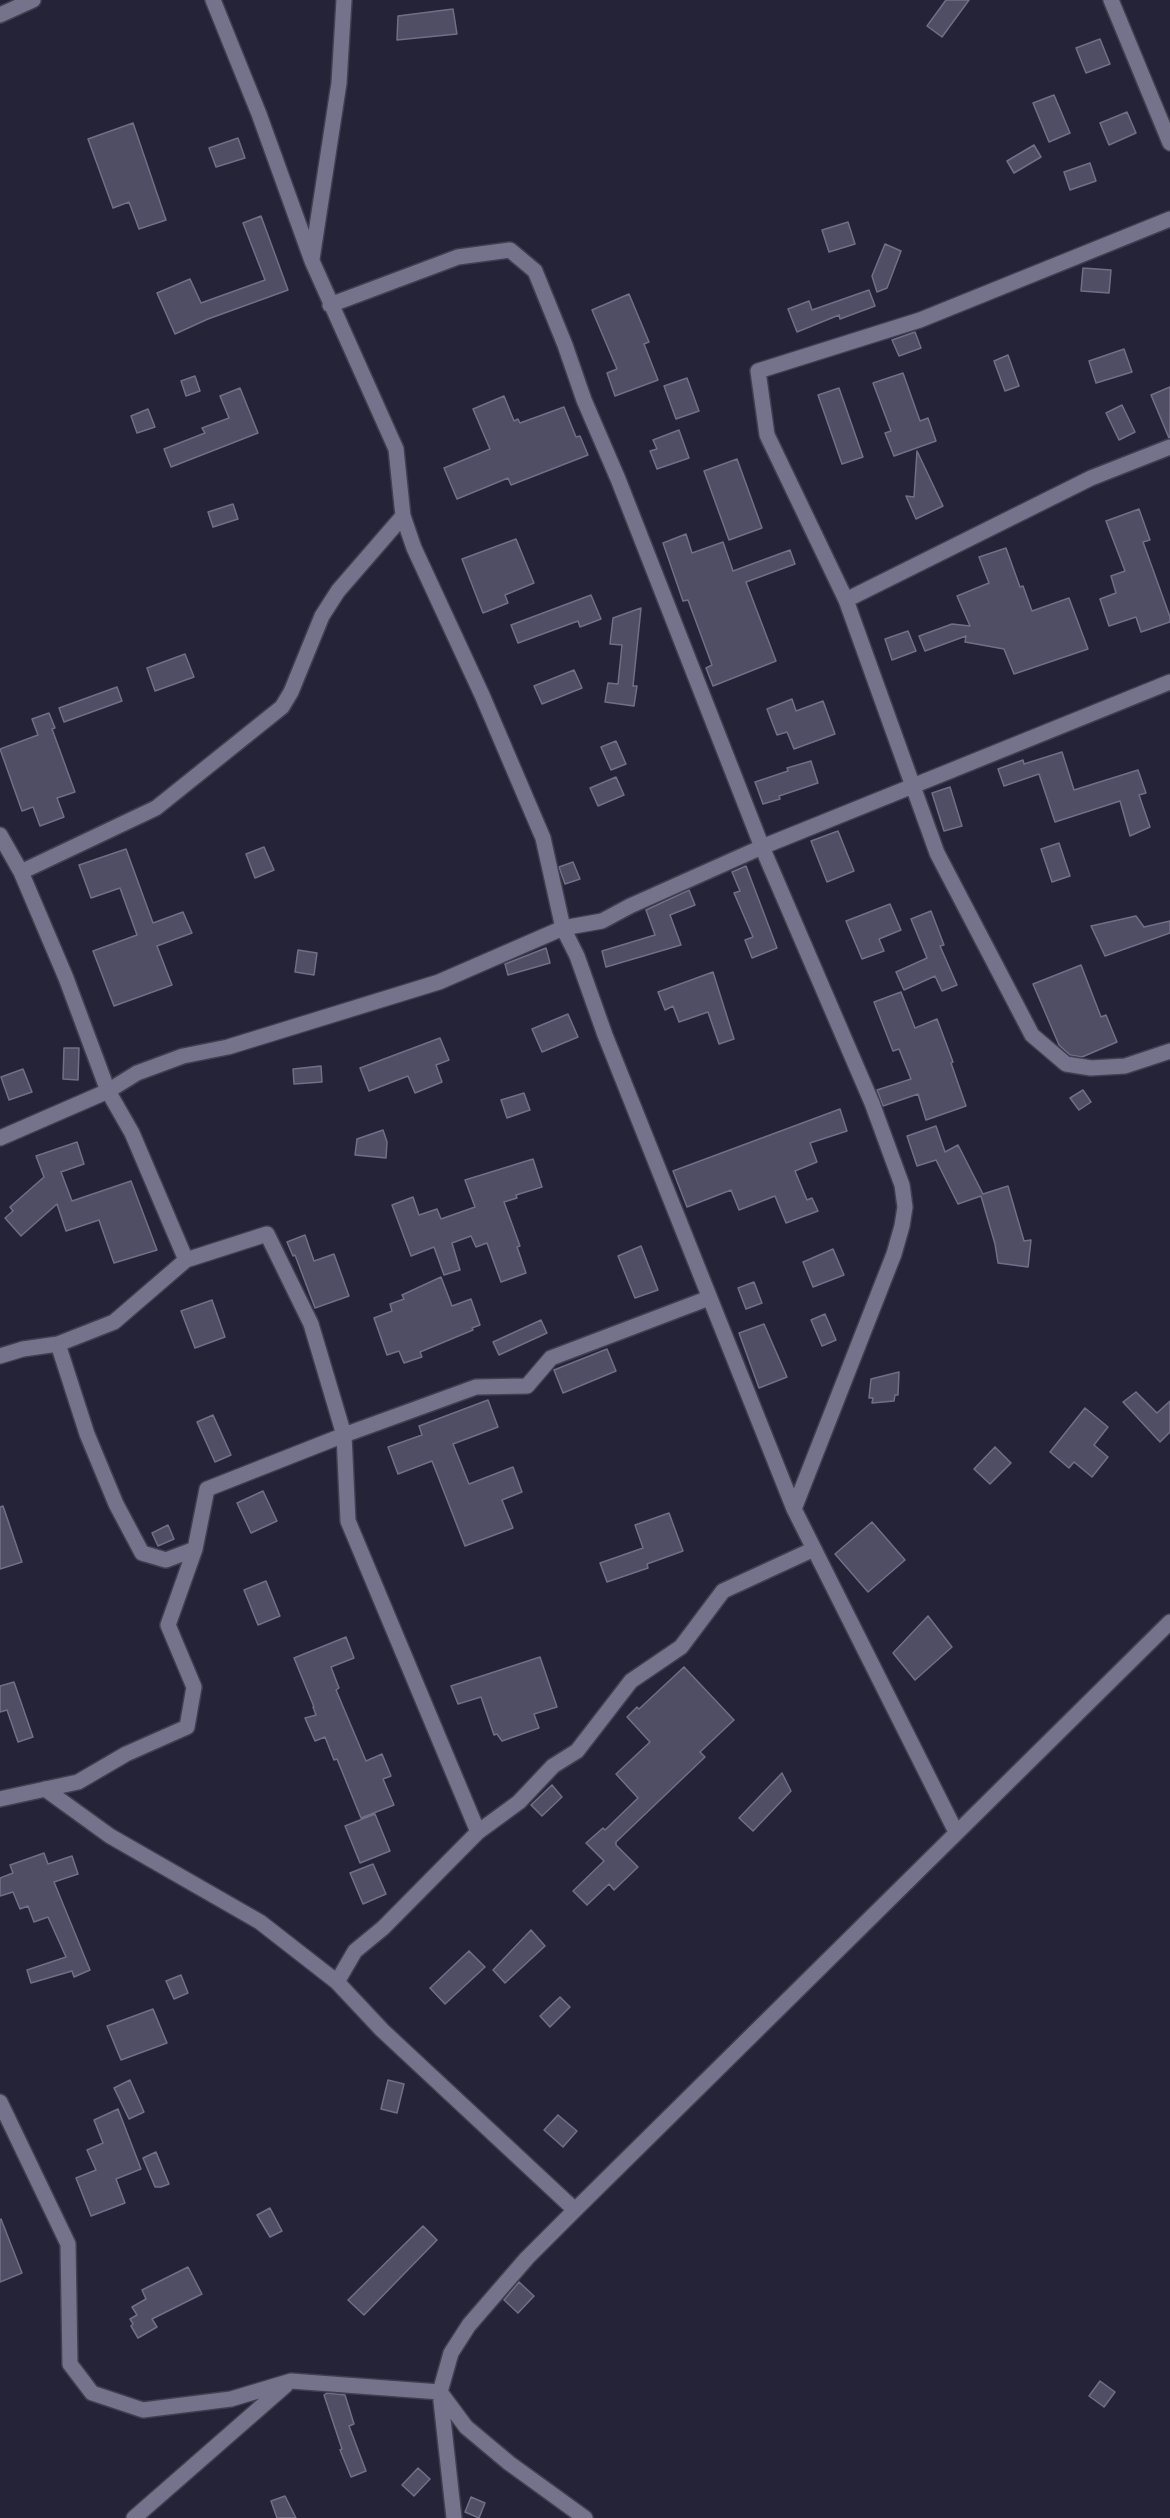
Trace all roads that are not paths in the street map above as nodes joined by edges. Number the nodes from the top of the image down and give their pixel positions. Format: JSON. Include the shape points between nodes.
{"nodes":[{"id":1,"x":33,"y":0,"type":"edge"},
{"id":2,"x":213,"y":0,"type":"edge"},
{"id":3,"x":344,"y":0,"type":"edge"},
{"id":4,"x":1111,"y":0,"type":"edge"},
{"id":5,"x":0,"y":15,"type":"edge"},
{"id":6,"x":1170,"y":143,"type":"edge"},
{"id":7,"x":1170,"y":219,"type":"edge"},
{"id":8,"x":312,"y":261,"type":"junction"},
{"id":9,"x":330,"y":305,"type":"junction"},
{"id":10,"x":1170,"y":447,"type":"edge"},
{"id":11,"x":403,"y":516,"type":"junction"},
{"id":12,"x":846,"y":600,"type":"junction"},
{"id":13,"x":1170,"y":683,"type":"edge"},
{"id":14,"x":911,"y":786,"type":"junction"},
{"id":15,"x":0,"y":835,"type":"edge"},
{"id":16,"x":762,"y":847,"type":"junction"},
{"id":17,"x":21,"y":872,"type":"junction"},
{"id":18,"x":563,"y":928,"type":"junction"},
{"id":19,"x":1170,"y":1051,"type":"edge"},
{"id":20,"x":108,"y":1091,"type":"junction"},
{"id":21,"x":0,"y":1137,"type":"edge"},
{"id":22,"x":186,"y":1260,"type":"junction"},
{"id":23,"x":709,"y":1298,"type":"junction"},
{"id":24,"x":58,"y":1344,"type":"junction"},
{"id":25,"x":0,"y":1356,"type":"edge"},
{"id":26,"x":344,"y":1435,"type":"junction"},
{"id":27,"x":794,"y":1509,"type":"junction"},
{"id":28,"x":195,"y":1548,"type":"junction"},
{"id":29,"x":814,"y":1549,"type":"junction"},
{"id":30,"x":1170,"y":1622,"type":"edge"},
{"id":31,"x":45,"y":1789,"type":"junction"},
{"id":32,"x":0,"y":1799,"type":"edge"},
{"id":33,"x":478,"y":1832,"type":"junction"},
{"id":34,"x":956,"y":1832,"type":"junction"},
{"id":35,"x":337,"y":1982,"type":"junction"},
{"id":36,"x":0,"y":2102,"type":"edge"},
{"id":37,"x":6,"y":2130,"type":"edge"},
{"id":38,"x":575,"y":2210,"type":"junction"},
{"id":39,"x":291,"y":2381,"type":"junction"},
{"id":40,"x":440,"y":2392,"type":"junction"},
{"id":41,"x":134,"y":2518,"type":"edge"},
{"id":42,"x":454,"y":2518,"type":"edge"},
{"id":43,"x":585,"y":2518,"type":"edge"}],
"edges":[{"from":1,"to":5,"type":"street"},
{"from":2,"to":8,"type":"street"},
{"from":3,"to":8,"type":"street","via":[[339,83]]},
{"from":4,"to":6,"type":"street"},
{"from":7,"to":12,"type":"street","via":[[920,320],[758,371],[767,435]]},
{"from":8,"to":9,"type":"street"},
{"from":9,"to":11,"type":"street","via":[[396,449]]},
{"from":9,"to":16,"type":"street","via":[[458,257],[510,250],[535,271]]},
{"from":10,"to":12,"type":"street","via":[[1091,478]]},
{"from":11,"to":17,"type":"street","via":[[338,591],[322,616],[282,707],[156,808]]},
{"from":11,"to":18,"type":"street","via":[[543,838]]},
{"from":12,"to":14,"type":"street"},
{"from":13,"to":14,"type":"street"},
{"from":14,"to":16,"type":"street"},
{"from":14,"to":19,"type":"street","via":[[937,853],[1032,1035],[1065,1064],[1092,1068],[1125,1066]]},
{"from":15,"to":17,"type":"street"},
{"from":16,"to":18,"type":"street","via":[[602,921]]},
{"from":16,"to":27,"type":"street","via":[[872,1103],[902,1185],[905,1207],[894,1254]]},
{"from":17,"to":20,"type":"street"},
{"from":18,"to":20,"type":"street","via":[[440,982],[228,1047],[183,1056],[137,1073]]},
{"from":18,"to":23,"type":"street"},
{"from":20,"to":21,"type":"street"},
{"from":20,"to":22,"type":"street","via":[[132,1133]]},
{"from":22,"to":24,"type":"street","via":[[114,1322]]},
{"from":22,"to":26,"type":"street","via":[[267,1234],[310,1324]]},
{"from":23,"to":26,"type":"street","via":[[551,1359],[527,1386],[476,1387]]},
{"from":23,"to":27,"type":"street"},
{"from":24,"to":25,"type":"street","via":[[23,1348]]},
{"from":24,"to":28,"type":"street","via":[[87,1434],[116,1504],[142,1553],[166,1560]]},
{"from":26,"to":28,"type":"street","via":[[207,1489]]},
{"from":26,"to":33,"type":"street","via":[[348,1521]]},
{"from":27,"to":29,"type":"street"},
{"from":28,"to":31,"type":"street","via":[[168,1625],[194,1687],[186,1726],[78,1782]]},
{"from":29,"to":33,"type":"street","via":[[723,1592],[681,1647],[631,1681],[578,1751],[553,1766],[519,1802]]},
{"from":29,"to":34,"type":"street"},
{"from":30,"to":34,"type":"street"},
{"from":31,"to":32,"type":"street"},
{"from":31,"to":35,"type":"street","via":[[110,1836],[260,1922]]},
{"from":33,"to":35,"type":"street","via":[[355,1951]]},
{"from":34,"to":38,"type":"street"},
{"from":35,"to":38,"type":"street","via":[[382,2030]]},
{"from":36,"to":37,"type":"street"},
{"from":37,"to":39,"type":"street","via":[[68,2244],[70,2364],[92,2393],[143,2410],[231,2399]]},
{"from":38,"to":40,"type":"street","via":[[469,2325],[450,2353]]},
{"from":39,"to":40,"type":"street"},
{"from":39,"to":41,"type":"street"},
{"from":40,"to":42,"type":"street"},
{"from":40,"to":43,"type":"street","via":[[466,2427]]}]}
